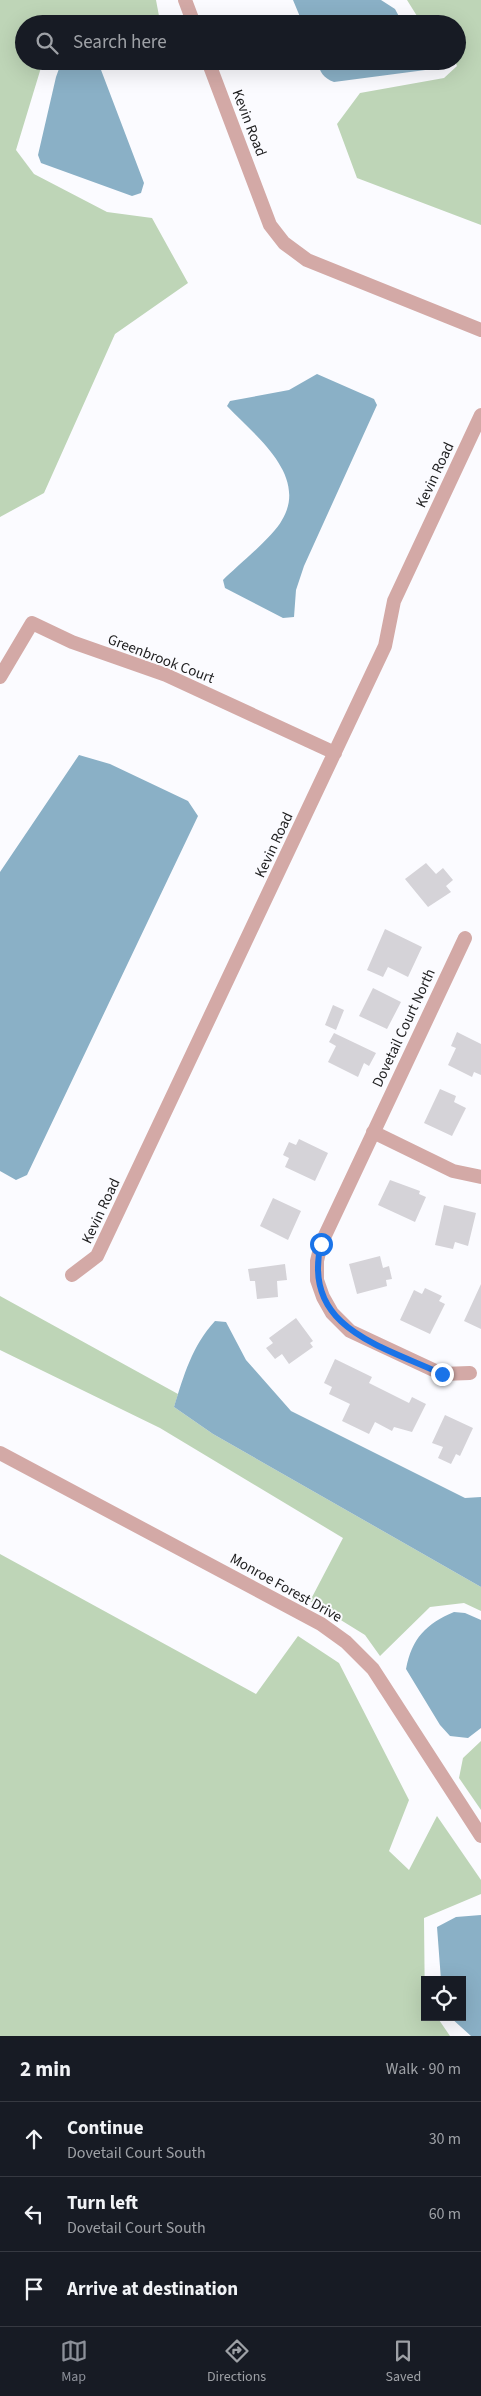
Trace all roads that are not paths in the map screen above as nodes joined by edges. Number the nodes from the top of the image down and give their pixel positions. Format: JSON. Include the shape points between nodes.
{"nodes":[{"id":1,"x":185,"y":0,"type":"edge"},
{"id":2,"x":191,"y":15,"type":"edge"},
{"id":3,"x":211,"y":70,"type":"edge"},
{"id":4,"x":481,"y":330,"type":"edge"},
{"id":5,"x":481,"y":415,"type":"edge"},
{"id":6,"x":0,"y":677,"type":"edge"},
{"id":7,"x":335,"y":753,"type":"junction"},
{"id":8,"x":465,"y":938,"type":"dead end"},
{"id":9,"x":373,"y":1132,"type":"junction"},
{"id":10,"x":481,"y":1177,"type":"edge"},
{"id":11,"x":72,"y":1275,"type":"dead end"},
{"id":12,"x":470,"y":1373,"type":"dead end"},
{"id":13,"x":0,"y":1452,"type":"edge"},
{"id":14,"x":481,"y":1836,"type":"edge"}],
"edges":[{"from":1,"to":2,"type":"street"},
{"from":3,"to":4,"type":"street","name":"Kevin Road","via":[[270,225],[284,243],[307,260]]},
{"from":5,"to":7,"type":"street","name":"Kevin Road","via":[[394,601],[385,646]]},
{"from":6,"to":7,"type":"street","name":"Greenbrook Court","via":[[32,623],[72,642],[166,675]]},
{"from":7,"to":11,"type":"street","name":"Kevin Road","via":[[97,1256]]},
{"from":8,"to":9,"type":"street","name":"Dovetail Court North"},
{"from":9,"to":10,"type":"street","via":[[453,1171]]},
{"from":9,"to":12,"type":"street","name":"Dovetail Court North","via":[[321,1244],[317,1271],[323,1297],[332,1314],[350,1331],[442,1374]]},
{"from":13,"to":14,"type":"street","name":"Monroe Forest Drive","via":[[321,1624],[346,1642],[373,1669]]}]}
